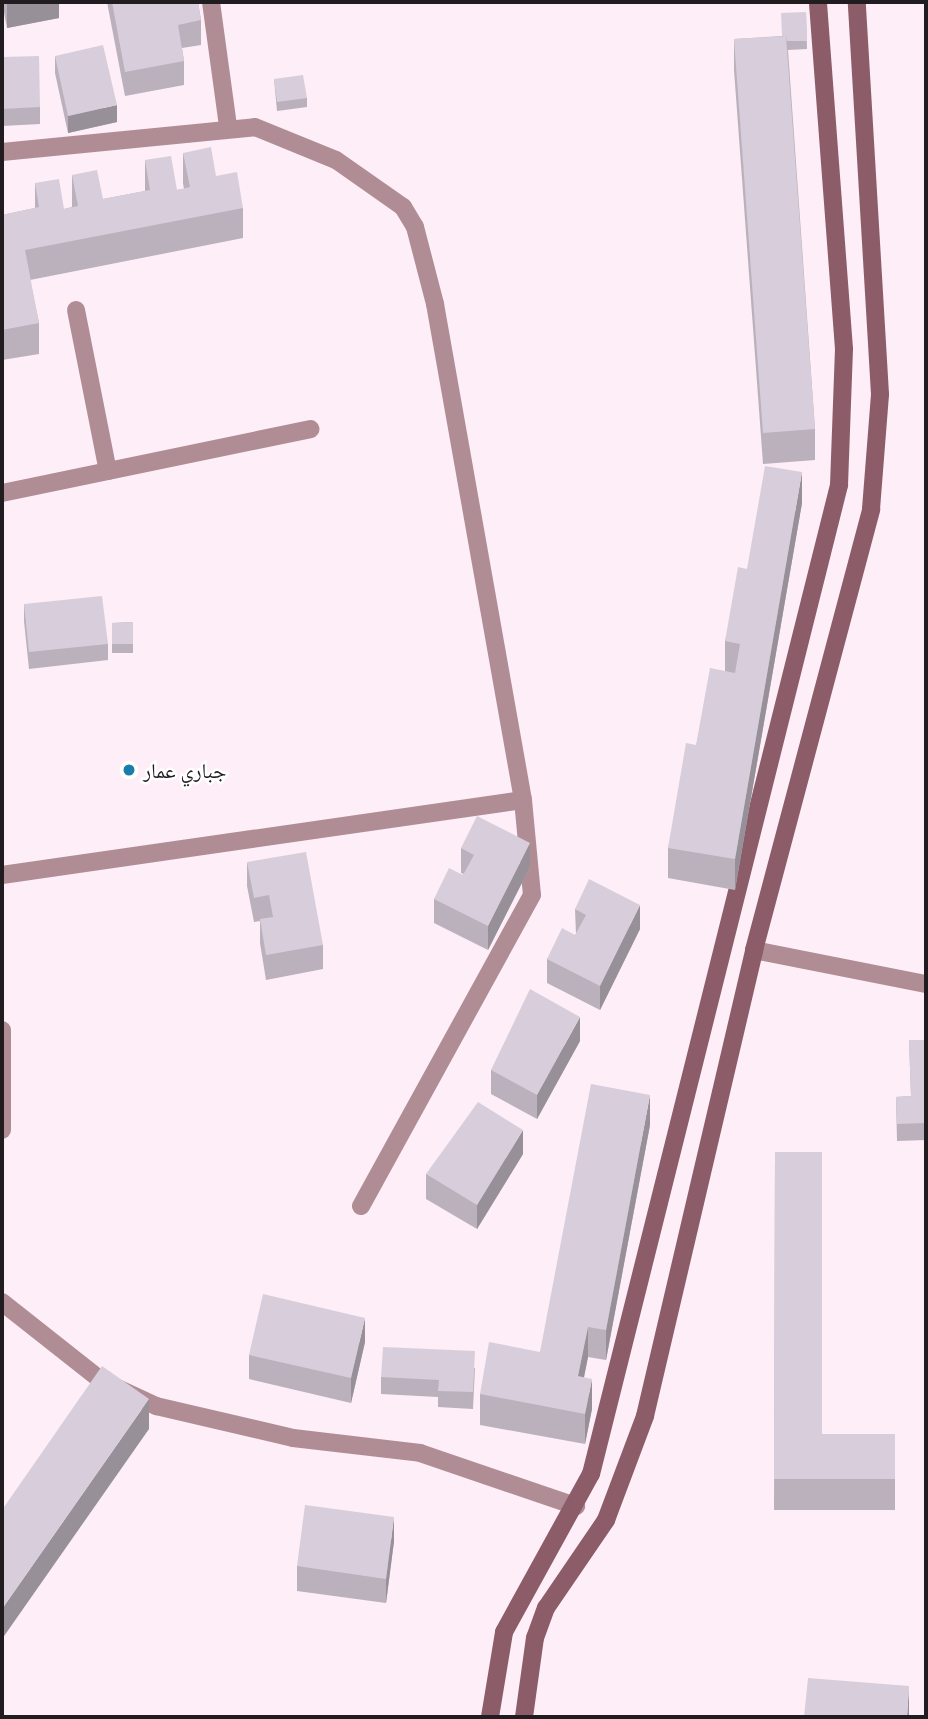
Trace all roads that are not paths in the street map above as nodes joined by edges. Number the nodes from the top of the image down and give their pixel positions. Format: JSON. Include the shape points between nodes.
{"nodes":[{"id":1,"x":212,"y":2,"type":"edge"},
{"id":2,"x":818,"y":2,"type":"edge"},
{"id":3,"x":857,"y":2,"type":"edge"},
{"id":4,"x":228,"y":126,"type":"junction"},
{"id":5,"x":2,"y":152,"type":"edge"},
{"id":6,"x":76,"y":310,"type":"dead end"},
{"id":7,"x":310,"y":429,"type":"dead end"},
{"id":8,"x":108,"y":471,"type":"junction"},
{"id":9,"x":2,"y":493,"type":"edge"},
{"id":10,"x":523,"y":800,"type":"junction"},
{"id":11,"x":2,"y":875,"type":"edge"},
{"id":12,"x":754,"y":950,"type":"junction"},
{"id":13,"x":926,"y":984,"type":"edge"},
{"id":14,"x":2,"y":1030,"type":"edge"},
{"id":15,"x":2,"y":1130,"type":"edge"},
{"id":16,"x":361,"y":1206,"type":"dead end"},
{"id":17,"x":2,"y":1302,"type":"edge"},
{"id":18,"x":576,"y":1506,"type":"junction"},
{"id":19,"x":490,"y":1717,"type":"edge"},
{"id":20,"x":524,"y":1717,"type":"edge"}],
"edges":[{"from":1,"to":4,"type":"street"},
{"from":2,"to":18,"type":"street","via":[[844,349],[839,485],[714,965],[608,1408]]},
{"from":3,"to":12,"type":"street","via":[[880,445],[871,509]]},
{"from":4,"to":5,"type":"street"},
{"from":4,"to":10,"type":"street","via":[[294,139],[337,160],[403,208],[415,227],[435,304]]},
{"from":6,"to":8,"type":"street"},
{"from":7,"to":8,"type":"street"},
{"from":8,"to":9,"type":"street"},
{"from":10,"to":11,"type":"street"},
{"from":10,"to":16,"type":"street","via":[[534,863],[532,895],[521,924]]},
{"from":12,"to":13,"type":"street"},
{"from":12,"to":20,"type":"street","via":[[642,1428],[606,1520],[546,1608],[535,1637]]},
{"from":14,"to":15,"type":"street"},
{"from":17,"to":18,"type":"street","via":[[102,1381],[156,1406],[293,1438],[420,1453]]},
{"from":18,"to":19,"type":"street","via":[[504,1632]]}]}
